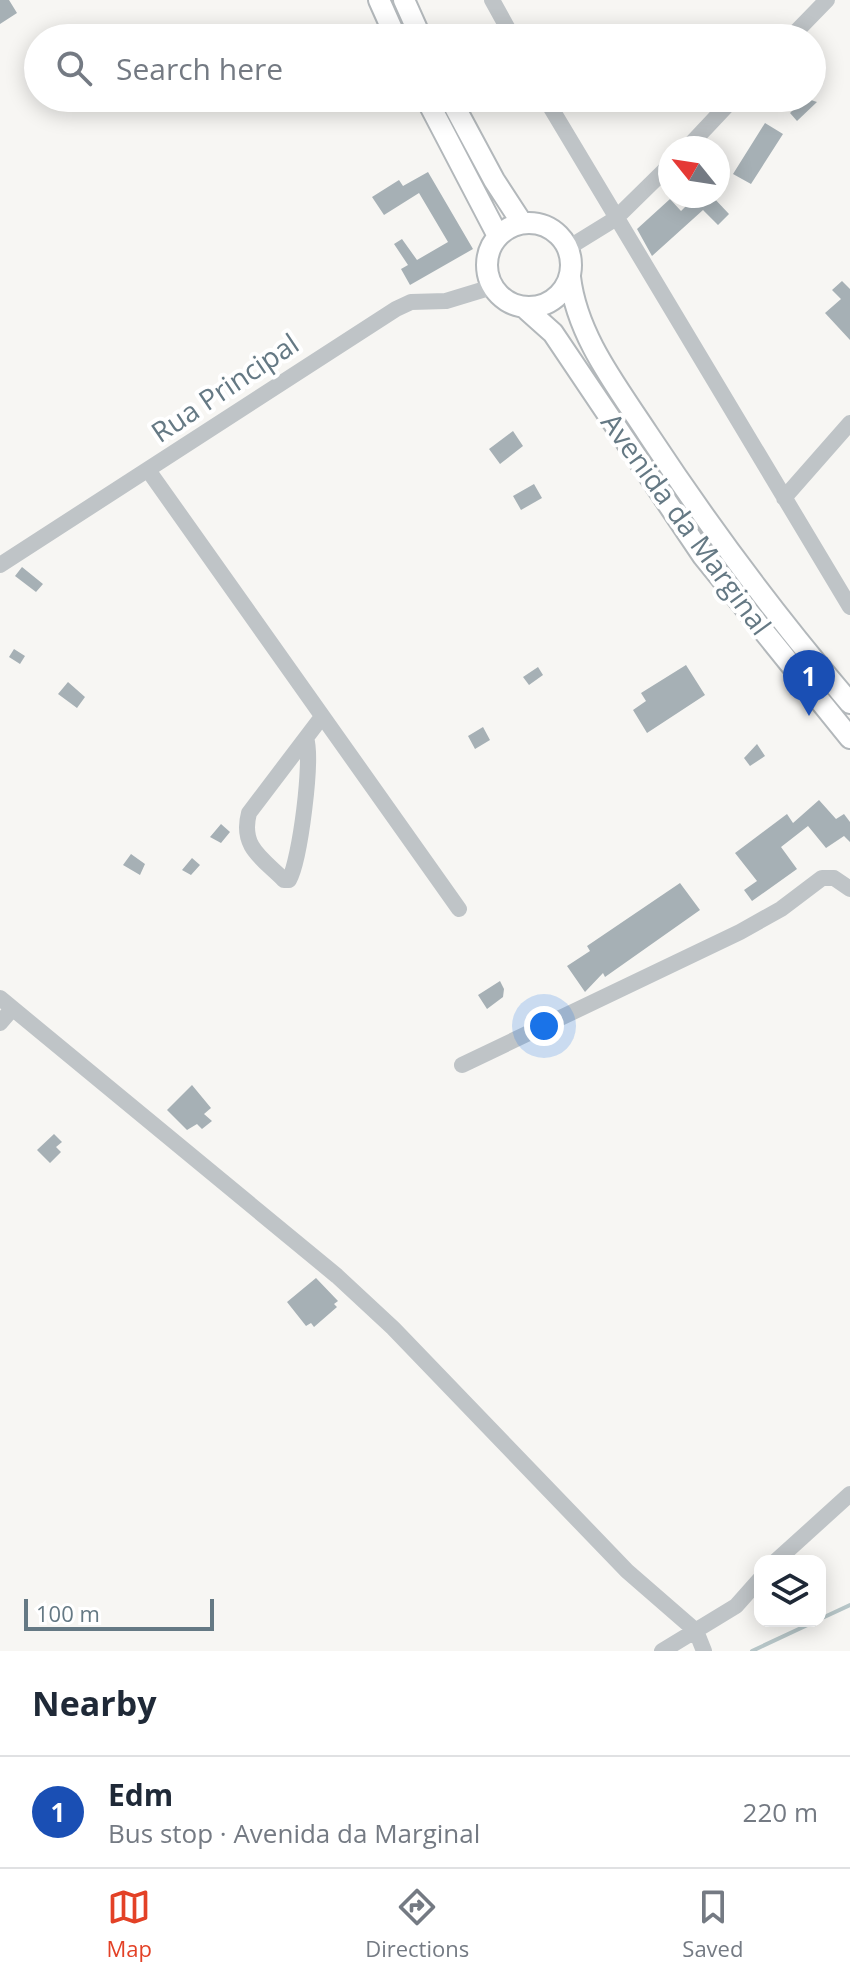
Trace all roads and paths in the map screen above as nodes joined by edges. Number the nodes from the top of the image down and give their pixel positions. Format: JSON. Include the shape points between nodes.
{"nodes":[{"id":1,"x":379,"y":0,"type":"edge"},
{"id":2,"x":404,"y":0,"type":"edge"},
{"id":3,"x":827,"y":0,"type":"edge"},
{"id":4,"x":494,"y":1,"type":"edge"},
{"id":5,"x":390,"y":24,"type":"edge"},
{"id":6,"x":415,"y":24,"type":"edge"},
{"id":7,"x":506,"y":24,"type":"edge"},
{"id":8,"x":804,"y":24,"type":"edge"},
{"id":9,"x":433,"y":112,"type":"edge"},
{"id":10,"x":458,"y":112,"type":"edge"},
{"id":11,"x":553,"y":112,"type":"edge"},
{"id":12,"x":721,"y":112,"type":"edge"},
{"id":13,"x":698,"y":136,"type":"edge"},
{"id":14,"x":658,"y":177,"type":"edge"},
{"id":15,"x":615,"y":219,"type":"junction"},
{"id":16,"x":522,"y":223,"type":"junction"},
{"id":17,"x":498,"y":236,"type":"junction"},
{"id":18,"x":568,"y":248,"type":"junction"},
{"id":19,"x":570,"y":277,"type":"junction"},
{"id":20,"x":492,"y":287,"type":"junction"},
{"id":21,"x":525,"y":308,"type":"junction"},
{"id":22,"x":850,"y":423,"type":"edge"},
{"id":23,"x":148,"y":470,"type":"junction"},
{"id":24,"x":784,"y":498,"type":"junction"},
{"id":25,"x":0,"y":565,"type":"edge"},
{"id":26,"x":850,"y":607,"type":"edge"},
{"id":27,"x":850,"y":703,"type":"edge"},
{"id":28,"x":321,"y":718,"type":"junction"},
{"id":29,"x":306,"y":738,"type":"junction"},
{"id":30,"x":850,"y":738,"type":"edge"},
{"id":31,"x":850,"y":889,"type":"edge"},
{"id":32,"x":459,"y":909,"type":"dead end"},
{"id":33,"x":6,"y":1004,"type":"edge"},
{"id":34,"x":0,"y":1023,"type":"edge"},
{"id":35,"x":462,"y":1065,"type":"dead end"},
{"id":36,"x":850,"y":1494,"type":"edge"},
{"id":37,"x":783,"y":1555,"type":"edge"},
{"id":38,"x":754,"y":1586,"type":"edge"},
{"id":39,"x":696,"y":1631,"type":"junction"},
{"id":40,"x":662,"y":1651,"type":"edge"},
{"id":41,"x":704,"y":1651,"type":"edge"}],
"edges":[{"from":1,"to":5,"type":"main road"},
{"from":2,"to":6,"type":"main road"},
{"from":3,"to":8,"type":"street"},
{"from":4,"to":7,"type":"street"},
{"from":9,"to":17,"type":"main road"},
{"from":10,"to":16,"type":"main road"},
{"from":11,"to":15,"type":"street"},
{"from":12,"to":13,"type":"street"},
{"from":14,"to":15,"type":"street"},
{"from":15,"to":18,"type":"street"},
{"from":15,"to":24,"type":"street"},
{"from":16,"to":17,"type":"main road"},
{"from":16,"to":18,"type":"main road","via":[[549,228]]},
{"from":17,"to":20,"type":"main road","via":[[486,266]]},
{"from":18,"to":19,"type":"main road"},
{"from":19,"to":21,"type":"main road","via":[[553,301]]},
{"from":19,"to":27,"type":"main road","name":"Avenida da Marginal","via":[[577,315],[661,454],[787,628]]},
{"from":20,"to":21,"type":"main road","via":[[500,297]]},
{"from":20,"to":23,"type":"street","name":"Rua Principal","via":[[396,309]]},
{"from":21,"to":30,"type":"main road","name":"Avenida da Marginal","via":[[553,333],[703,556]]},
{"from":22,"to":24,"type":"street"},
{"from":23,"to":25,"type":"street","name":"Rua Principal"},
{"from":23,"to":28,"type":"street"},
{"from":24,"to":26,"type":"street"},
{"from":28,"to":29,"type":"street"},
{"from":28,"to":32,"type":"street"},
{"from":29,"to":29,"type":"street","via":[[246,823],[249,844],[284,880],[289,880],[296,860],[310,762]]},
{"from":31,"to":35,"type":"street","via":[[834,878],[822,878],[740,932]]},
{"from":33,"to":34,"type":"street"},
{"from":33,"to":39,"type":"street","via":[[337,1276],[627,1571]]},
{"from":36,"to":37,"type":"street"},
{"from":38,"to":39,"type":"street","via":[[736,1606]]},
{"from":39,"to":40,"type":"street"},
{"from":39,"to":41,"type":"street"}]}
